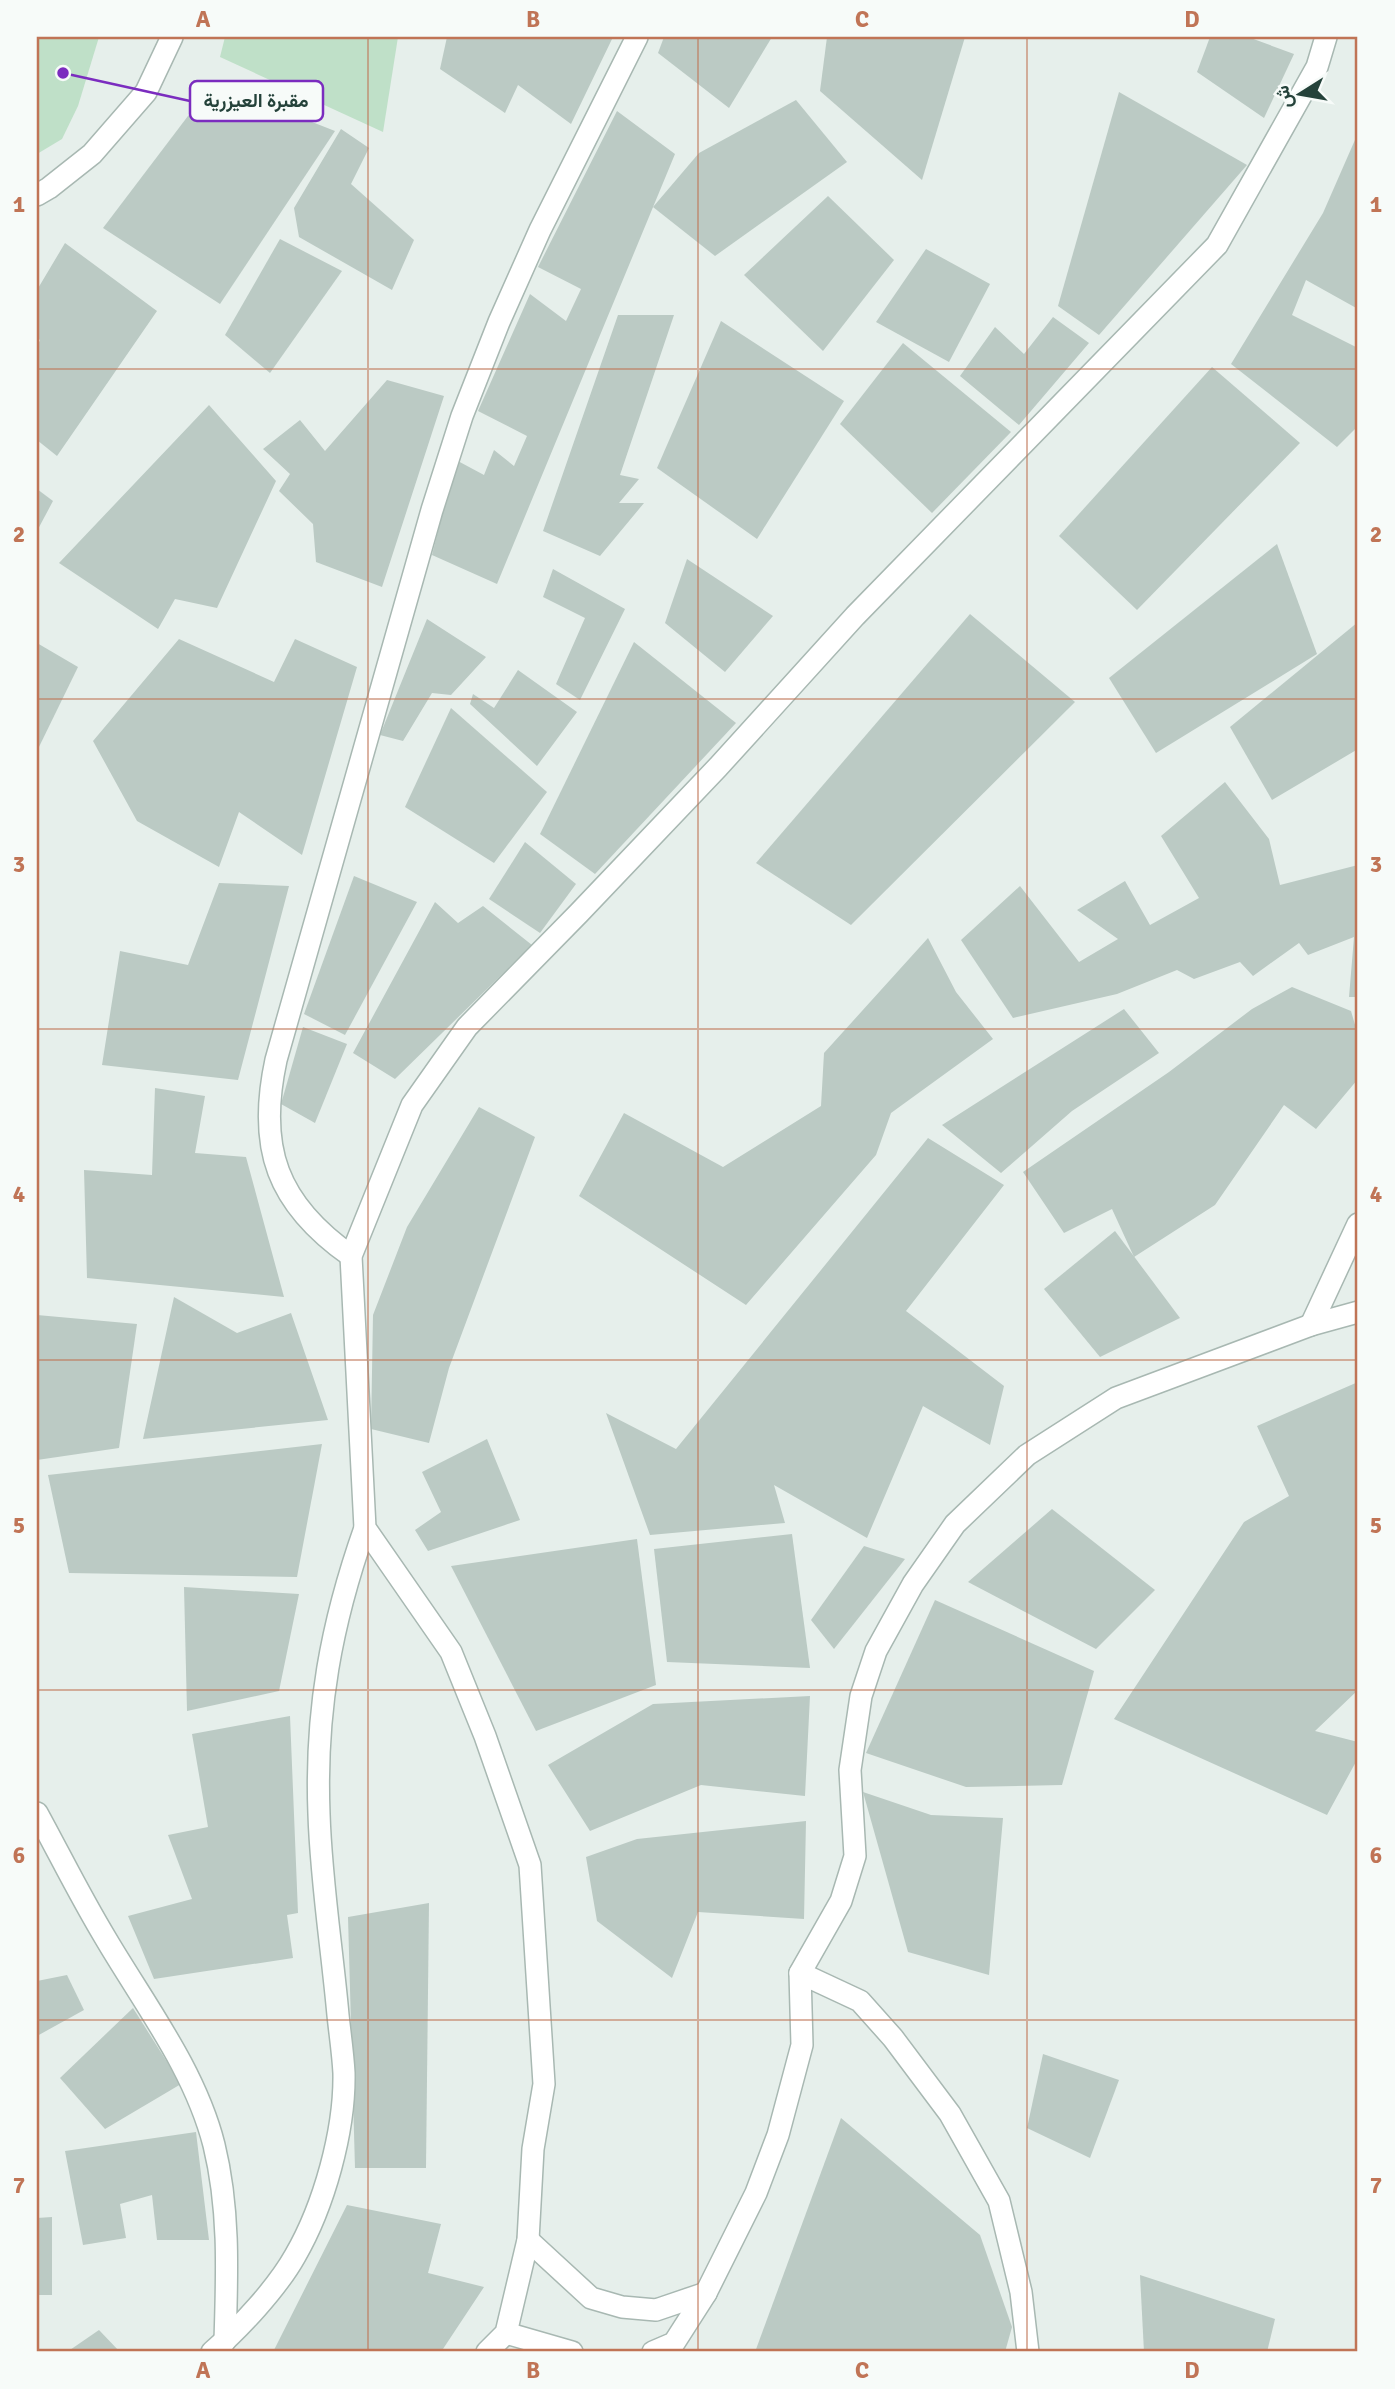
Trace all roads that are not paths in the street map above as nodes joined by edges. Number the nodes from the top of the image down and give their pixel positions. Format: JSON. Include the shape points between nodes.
{"nodes":[{"id":1,"x":172,"y":37,"type":"edge"},
{"id":2,"x":637,"y":37,"type":"edge"},
{"id":3,"x":1326,"y":37,"type":"edge"},
{"id":4,"x":37,"y":195,"type":"edge"},
{"id":5,"x":1358,"y":1224,"type":"edge"},
{"id":6,"x":351,"y":1256,"type":"junction"},
{"id":7,"x":1358,"y":1312,"type":"edge"},
{"id":8,"x":1311,"y":1325,"type":"junction"},
{"id":9,"x":365,"y":1528,"type":"junction"},
{"id":10,"x":37,"y":1813,"type":"edge"},
{"id":11,"x":800,"y":1973,"type":"junction"},
{"id":12,"x":528,"y":2240,"type":"junction"},
{"id":13,"x":706,"y":2292,"type":"junction"},
{"id":14,"x":506,"y":2333,"type":"junction"},
{"id":15,"x":219,"y":2347,"type":"edge"},
{"id":16,"x":487,"y":2352,"type":"edge"},
{"id":17,"x":572,"y":2352,"type":"edge"},
{"id":18,"x":653,"y":2352,"type":"edge"},
{"id":19,"x":1028,"y":2352,"type":"edge"}],
"edges":[{"from":1,"to":4,"type":"street","via":[[146,92],[92,154]]},
{"from":2,"to":6,"type":"street","via":[[540,230],[462,416],[276,1060],[268,1125],[281,1177],[303,1214]]},
{"from":3,"to":6,"type":"street","via":[[1317,67],[1217,245],[855,616],[709,776],[467,1027],[412,1105]]},
{"from":5,"to":8,"type":"street"},
{"from":6,"to":9,"type":"street"},
{"from":7,"to":8,"type":"street"},
{"from":8,"to":11,"type":"street","via":[[1116,1398],[1027,1455],[955,1524],[913,1584],[876,1651],[862,1696],[850,1770],[855,1856],[841,1901]]},
{"from":9,"to":12,"type":"street","via":[[451,1652],[530,1866],[544,2084],[533,2149]]},
{"from":9,"to":15,"type":"street","via":[[333,1634],[323,1688],[320,1744],[319,1815],[344,2073],[342,2117],[314,2217],[295,2257]]},
{"from":10,"to":15,"type":"street","via":[[198,2098],[214,2145],[226,2213]]},
{"from":11,"to":13,"type":"street","via":[[802,2045],[778,2135],[756,2193]]},
{"from":11,"to":19,"type":"street","via":[[860,2001],[950,2114],[999,2201],[1021,2292]]},
{"from":12,"to":13,"type":"street","via":[[591,2298],[656,2310]]},
{"from":12,"to":14,"type":"street"},
{"from":13,"to":18,"type":"street","via":[[674,2343]]},
{"from":14,"to":16,"type":"street"},
{"from":14,"to":17,"type":"street"}]}
